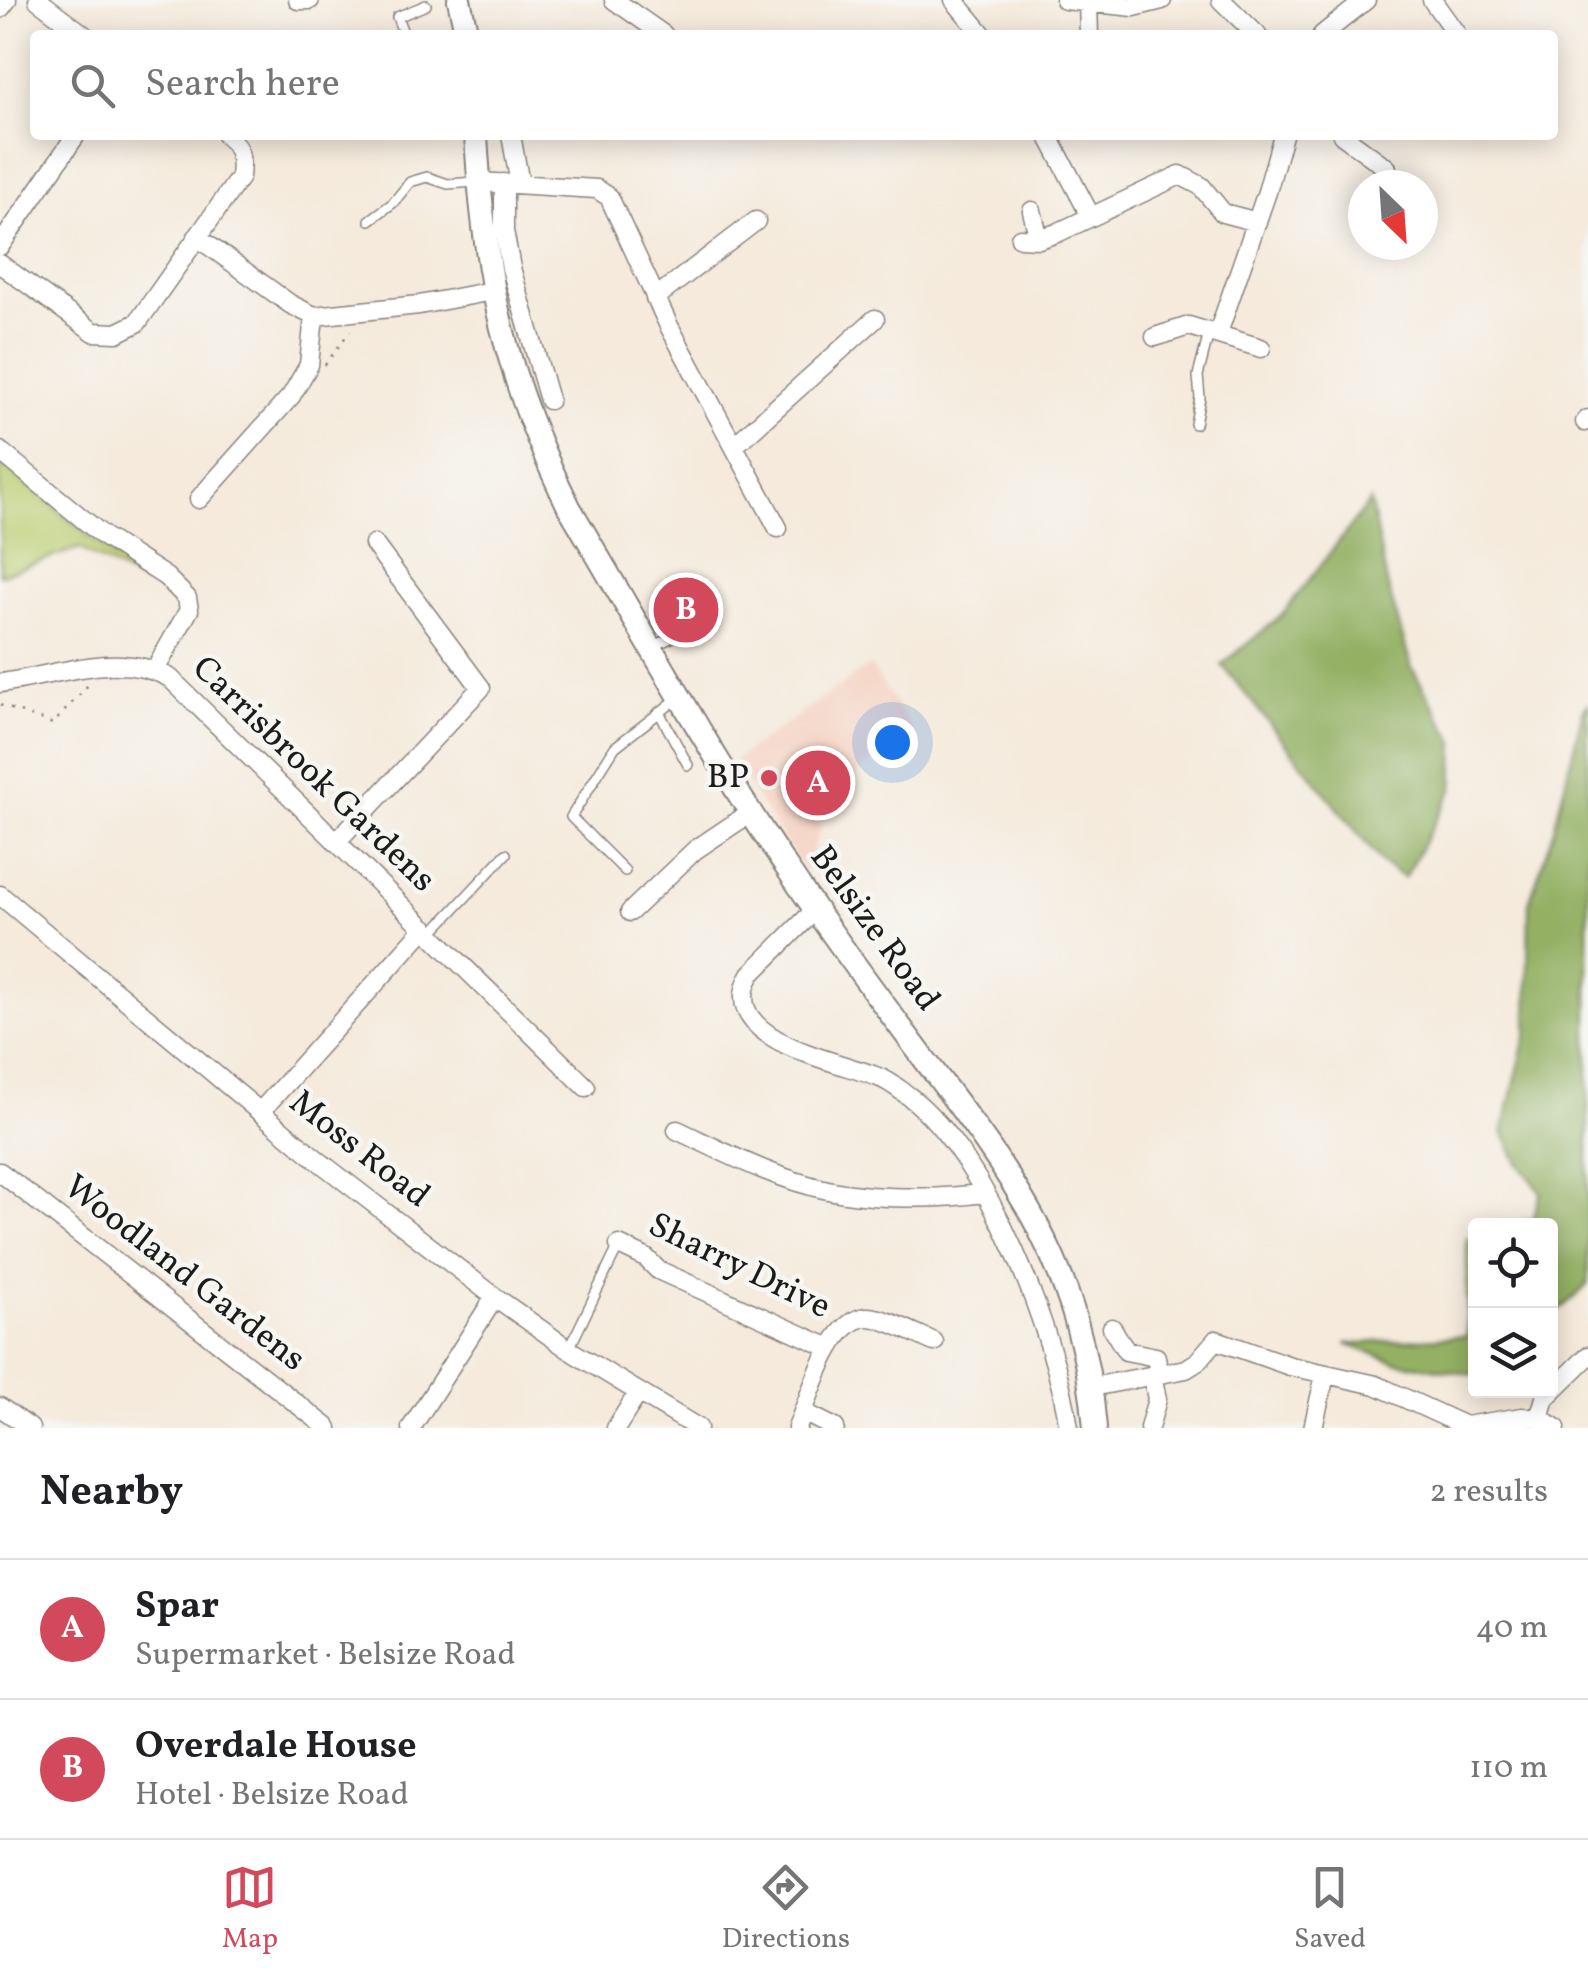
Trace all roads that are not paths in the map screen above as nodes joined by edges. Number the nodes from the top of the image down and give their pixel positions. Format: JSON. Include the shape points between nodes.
{"nodes":[{"id":1,"x":7,"y":0,"type":"edge"},
{"id":2,"x":38,"y":0,"type":"edge"},
{"id":3,"x":298,"y":0,"type":"edge"},
{"id":4,"x":310,"y":0,"type":"edge"},
{"id":5,"x":459,"y":0,"type":"edge"},
{"id":6,"x":614,"y":0,"type":"edge"},
{"id":7,"x":1065,"y":0,"type":"edge"},
{"id":8,"x":1162,"y":0,"type":"edge"},
{"id":9,"x":1221,"y":0,"type":"edge"},
{"id":10,"x":1366,"y":0,"type":"edge"},
{"id":11,"x":1432,"y":0,"type":"edge"},
{"id":12,"x":1088,"y":2,"type":"edge"},
{"id":13,"x":963,"y":3,"type":"edge"},
{"id":14,"x":426,"y":5,"type":"dead end"},
{"id":15,"x":0,"y":9,"type":"edge"},
{"id":16,"x":77,"y":30,"type":"edge"},
{"id":17,"x":402,"y":30,"type":"edge"},
{"id":18,"x":465,"y":30,"type":"edge"},
{"id":19,"x":657,"y":30,"type":"edge"},
{"id":20,"x":980,"y":30,"type":"edge"},
{"id":21,"x":1089,"y":30,"type":"edge"},
{"id":22,"x":1252,"y":30,"type":"edge"},
{"id":23,"x":1328,"y":30,"type":"edge"},
{"id":24,"x":1460,"y":30,"type":"edge"},
{"id":25,"x":73,"y":140,"type":"edge"},
{"id":26,"x":232,"y":140,"type":"edge"},
{"id":27,"x":476,"y":140,"type":"edge"},
{"id":28,"x":511,"y":140,"type":"edge"},
{"id":29,"x":1051,"y":140,"type":"edge"},
{"id":30,"x":1282,"y":140,"type":"edge"},
{"id":31,"x":1348,"y":145,"type":"edge"},
{"id":32,"x":1386,"y":168,"type":"dead end"},
{"id":33,"x":479,"y":182,"type":"junction"},
{"id":34,"x":512,"y":184,"type":"junction"},
{"id":35,"x":1032,"y":211,"type":"dead end"},
{"id":36,"x":1091,"y":217,"type":"junction"},
{"id":37,"x":370,"y":220,"type":"dead end"},
{"id":38,"x":756,"y":221,"type":"dead end"},
{"id":39,"x":1257,"y":222,"type":"junction"},
{"id":40,"x":197,"y":237,"type":"junction"},
{"id":41,"x":0,"y":246,"type":"edge"},
{"id":42,"x":0,"y":264,"type":"edge"},
{"id":43,"x":492,"y":291,"type":"junction"},
{"id":44,"x":655,"y":298,"type":"junction"},
{"id":45,"x":314,"y":316,"type":"junction"},
{"id":46,"x":874,"y":320,"type":"dead end"},
{"id":47,"x":1214,"y":332,"type":"junction"},
{"id":48,"x":1154,"y":337,"type":"dead end"},
{"id":49,"x":1262,"y":348,"type":"dead end"},
{"id":50,"x":549,"y":400,"type":"dead end"},
{"id":51,"x":1195,"y":424,"type":"dead end"},
{"id":52,"x":734,"y":446,"type":"junction"},
{"id":53,"x":0,"y":451,"type":"edge"},
{"id":54,"x":199,"y":499,"type":"dead end"},
{"id":55,"x":778,"y":528,"type":"dead end"},
{"id":56,"x":374,"y":544,"type":"dead end"},
{"id":57,"x":674,"y":636,"type":"dead end"},
{"id":58,"x":652,"y":648,"type":"junction"},
{"id":59,"x":155,"y":670,"type":"junction"},
{"id":60,"x":0,"y":683,"type":"edge"},
{"id":61,"x":680,"y":696,"type":"junction"},
{"id":62,"x":659,"y":712,"type":"junction"},
{"id":63,"x":688,"y":765,"type":"dead end"},
{"id":64,"x":750,"y":813,"type":"junction"},
{"id":65,"x":336,"y":842,"type":"junction"},
{"id":66,"x":506,"y":854,"type":"dead end"},
{"id":67,"x":625,"y":870,"type":"dead end"},
{"id":68,"x":0,"y":896,"type":"edge"},
{"id":69,"x":815,"y":910,"type":"junction"},
{"id":70,"x":630,"y":912,"type":"dead end"},
{"id":71,"x":428,"y":931,"type":"junction"},
{"id":72,"x":586,"y":1087,"type":"dead end"},
{"id":73,"x":260,"y":1112,"type":"junction"},
{"id":74,"x":677,"y":1130,"type":"dead end"},
{"id":75,"x":0,"y":1172,"type":"edge"},
{"id":76,"x":983,"y":1193,"type":"junction"},
{"id":77,"x":619,"y":1245,"type":"joint"},
{"id":78,"x":495,"y":1297,"type":"junction"},
{"id":79,"x":1112,"y":1328,"type":"dead end"},
{"id":80,"x":934,"y":1342,"type":"dead end"},
{"id":81,"x":830,"y":1348,"type":"junction"},
{"id":82,"x":569,"y":1349,"type":"junction"},
{"id":83,"x":1588,"y":1356,"type":"edge"},
{"id":84,"x":1156,"y":1374,"type":"junction"},
{"id":85,"x":1325,"y":1375,"type":"junction"},
{"id":86,"x":1092,"y":1387,"type":"junction"},
{"id":87,"x":638,"y":1393,"type":"junction"},
{"id":88,"x":0,"y":1406,"type":"edge"},
{"id":89,"x":1539,"y":1418,"type":"junction"},
{"id":90,"x":800,"y":1420,"type":"edge"},
{"id":91,"x":30,"y":1428,"type":"edge"},
{"id":92,"x":328,"y":1428,"type":"edge"},
{"id":93,"x":411,"y":1428,"type":"edge"},
{"id":94,"x":616,"y":1428,"type":"edge"},
{"id":95,"x":698,"y":1428,"type":"edge"},
{"id":96,"x":834,"y":1428,"type":"edge"},
{"id":97,"x":1069,"y":1428,"type":"edge"},
{"id":98,"x":1095,"y":1428,"type":"edge"},
{"id":99,"x":1150,"y":1428,"type":"edge"},
{"id":100,"x":1313,"y":1428,"type":"edge"},
{"id":101,"x":1556,"y":1428,"type":"edge"}],
"edges":[{"from":1,"to":15,"type":"street"},
{"from":2,"to":16,"type":"street"},
{"from":3,"to":4,"type":"street"},
{"from":5,"to":18,"type":"street"},
{"from":6,"to":19,"type":"street"},
{"from":7,"to":12,"type":"street"},
{"from":8,"to":12,"type":"street","via":[[1134,7]]},
{"from":9,"to":22,"type":"street"},
{"from":10,"to":23,"type":"street"},
{"from":11,"to":24,"type":"street"},
{"from":12,"to":21,"type":"street"},
{"from":13,"to":20,"type":"street"},
{"from":14,"to":17,"type":"lane","via":[[397,17]]},
{"from":25,"to":41,"type":"street"},
{"from":26,"to":40,"type":"street","via":[[242,158],[240,177]]},
{"from":27,"to":33,"type":"street","name":"Belsize Road"},
{"from":28,"to":34,"type":"street"},
{"from":29,"to":36,"type":"street"},
{"from":30,"to":39,"type":"street"},
{"from":31,"to":32,"type":"street"},
{"from":33,"to":34,"type":"street"},
{"from":33,"to":37,"type":"lane","via":[[410,182]]},
{"from":33,"to":43,"type":"street","name":"Belsize Road"},
{"from":34,"to":44,"type":"street","via":[[609,196]]},
{"from":34,"to":50,"type":"street","via":[[504,231]]},
{"from":35,"to":36,"type":"street","via":[[1030,238]]},
{"from":36,"to":39,"type":"street","via":[[1180,175],[1201,186],[1223,212]]},
{"from":38,"to":44,"type":"street"},
{"from":39,"to":47,"type":"street"},
{"from":40,"to":42,"type":"street","via":[[136,323],[117,333],[94,332]]},
{"from":40,"to":45,"type":"street"},
{"from":43,"to":45,"type":"street"},
{"from":43,"to":58,"type":"street","name":"Belsize Road","via":[[513,376],[548,464]]},
{"from":44,"to":52,"type":"street"},
{"from":45,"to":54,"type":"street","via":[[309,365],[291,396]]},
{"from":46,"to":52,"type":"street"},
{"from":47,"to":48,"type":"street","via":[[1188,326]]},
{"from":47,"to":49,"type":"street"},
{"from":47,"to":51,"type":"lane","via":[[1198,376]]},
{"from":52,"to":55,"type":"street"},
{"from":53,"to":59,"type":"street","via":[[187,598],[189,610]]},
{"from":56,"to":65,"type":"street","via":[[482,688]]},
{"from":57,"to":58,"type":"lane"},
{"from":58,"to":61,"type":"street","name":"Belsize Road"},
{"from":59,"to":60,"type":"street","via":[[109,663]]},
{"from":59,"to":65,"type":"street","name":"Carrisbrook Gardens"},
{"from":61,"to":62,"type":"lane"},
{"from":61,"to":64,"type":"street","name":"Belsize Road"},
{"from":62,"to":63,"type":"lane"},
{"from":62,"to":67,"type":"lane","via":[[615,747],[571,817]]},
{"from":64,"to":69,"type":"street","name":"Belsize Road"},
{"from":64,"to":70,"type":"street","via":[[695,850]]},
{"from":65,"to":71,"type":"street","name":"Carrisbrook Gardens"},
{"from":66,"to":71,"type":"lane"},
{"from":68,"to":73,"type":"street","name":"Moss Road"},
{"from":69,"to":76,"type":"street","via":[[744,986],[748,1013],[780,1040],[887,1080],[951,1142]]},
{"from":69,"to":86,"type":"street","name":"Belsize Road","via":[[1033,1213],[1071,1302]]},
{"from":71,"to":72,"type":"street","name":"Carrisbrook Gardens"},
{"from":71,"to":73,"type":"street","name":"Carrisbrook Gardens"},
{"from":73,"to":78,"type":"street","name":"Moss Road"},
{"from":74,"to":76,"type":"street","via":[[753,1166],[829,1191],[948,1199]]},
{"from":75,"to":92,"type":"street","name":"Woodland Gardens"},
{"from":76,"to":97,"type":"street","via":[[1046,1327]]},
{"from":77,"to":81,"type":"street","name":"Sharry Drive","via":[[658,1270]]},
{"from":77,"to":82,"type":"lane"},
{"from":78,"to":82,"type":"street","name":"Moss Road"},
{"from":78,"to":93,"type":"street"},
{"from":79,"to":84,"type":"street","via":[[1126,1351],[1156,1356]]},
{"from":80,"to":81,"type":"street","name":"Sharry Drive","via":[[870,1316],[852,1320]]},
{"from":81,"to":90,"type":"street","name":"Sharry Drive"},
{"from":82,"to":87,"type":"street","name":"Moss Road"},
{"from":83,"to":89,"type":"street","via":[[1546,1398]]},
{"from":84,"to":85,"type":"street","via":[[1186,1369],[1216,1340]]},
{"from":84,"to":86,"type":"street"},
{"from":84,"to":99,"type":"street"},
{"from":85,"to":89,"type":"street","via":[[1376,1385],[1465,1426]]},
{"from":85,"to":100,"type":"street"},
{"from":86,"to":98,"type":"street","name":"Belsize Road"},
{"from":87,"to":94,"type":"street"},
{"from":87,"to":95,"type":"street","name":"Moss Road"},
{"from":88,"to":91,"type":"street"},
{"from":89,"to":101,"type":"street"},
{"from":90,"to":96,"type":"street"}]}
